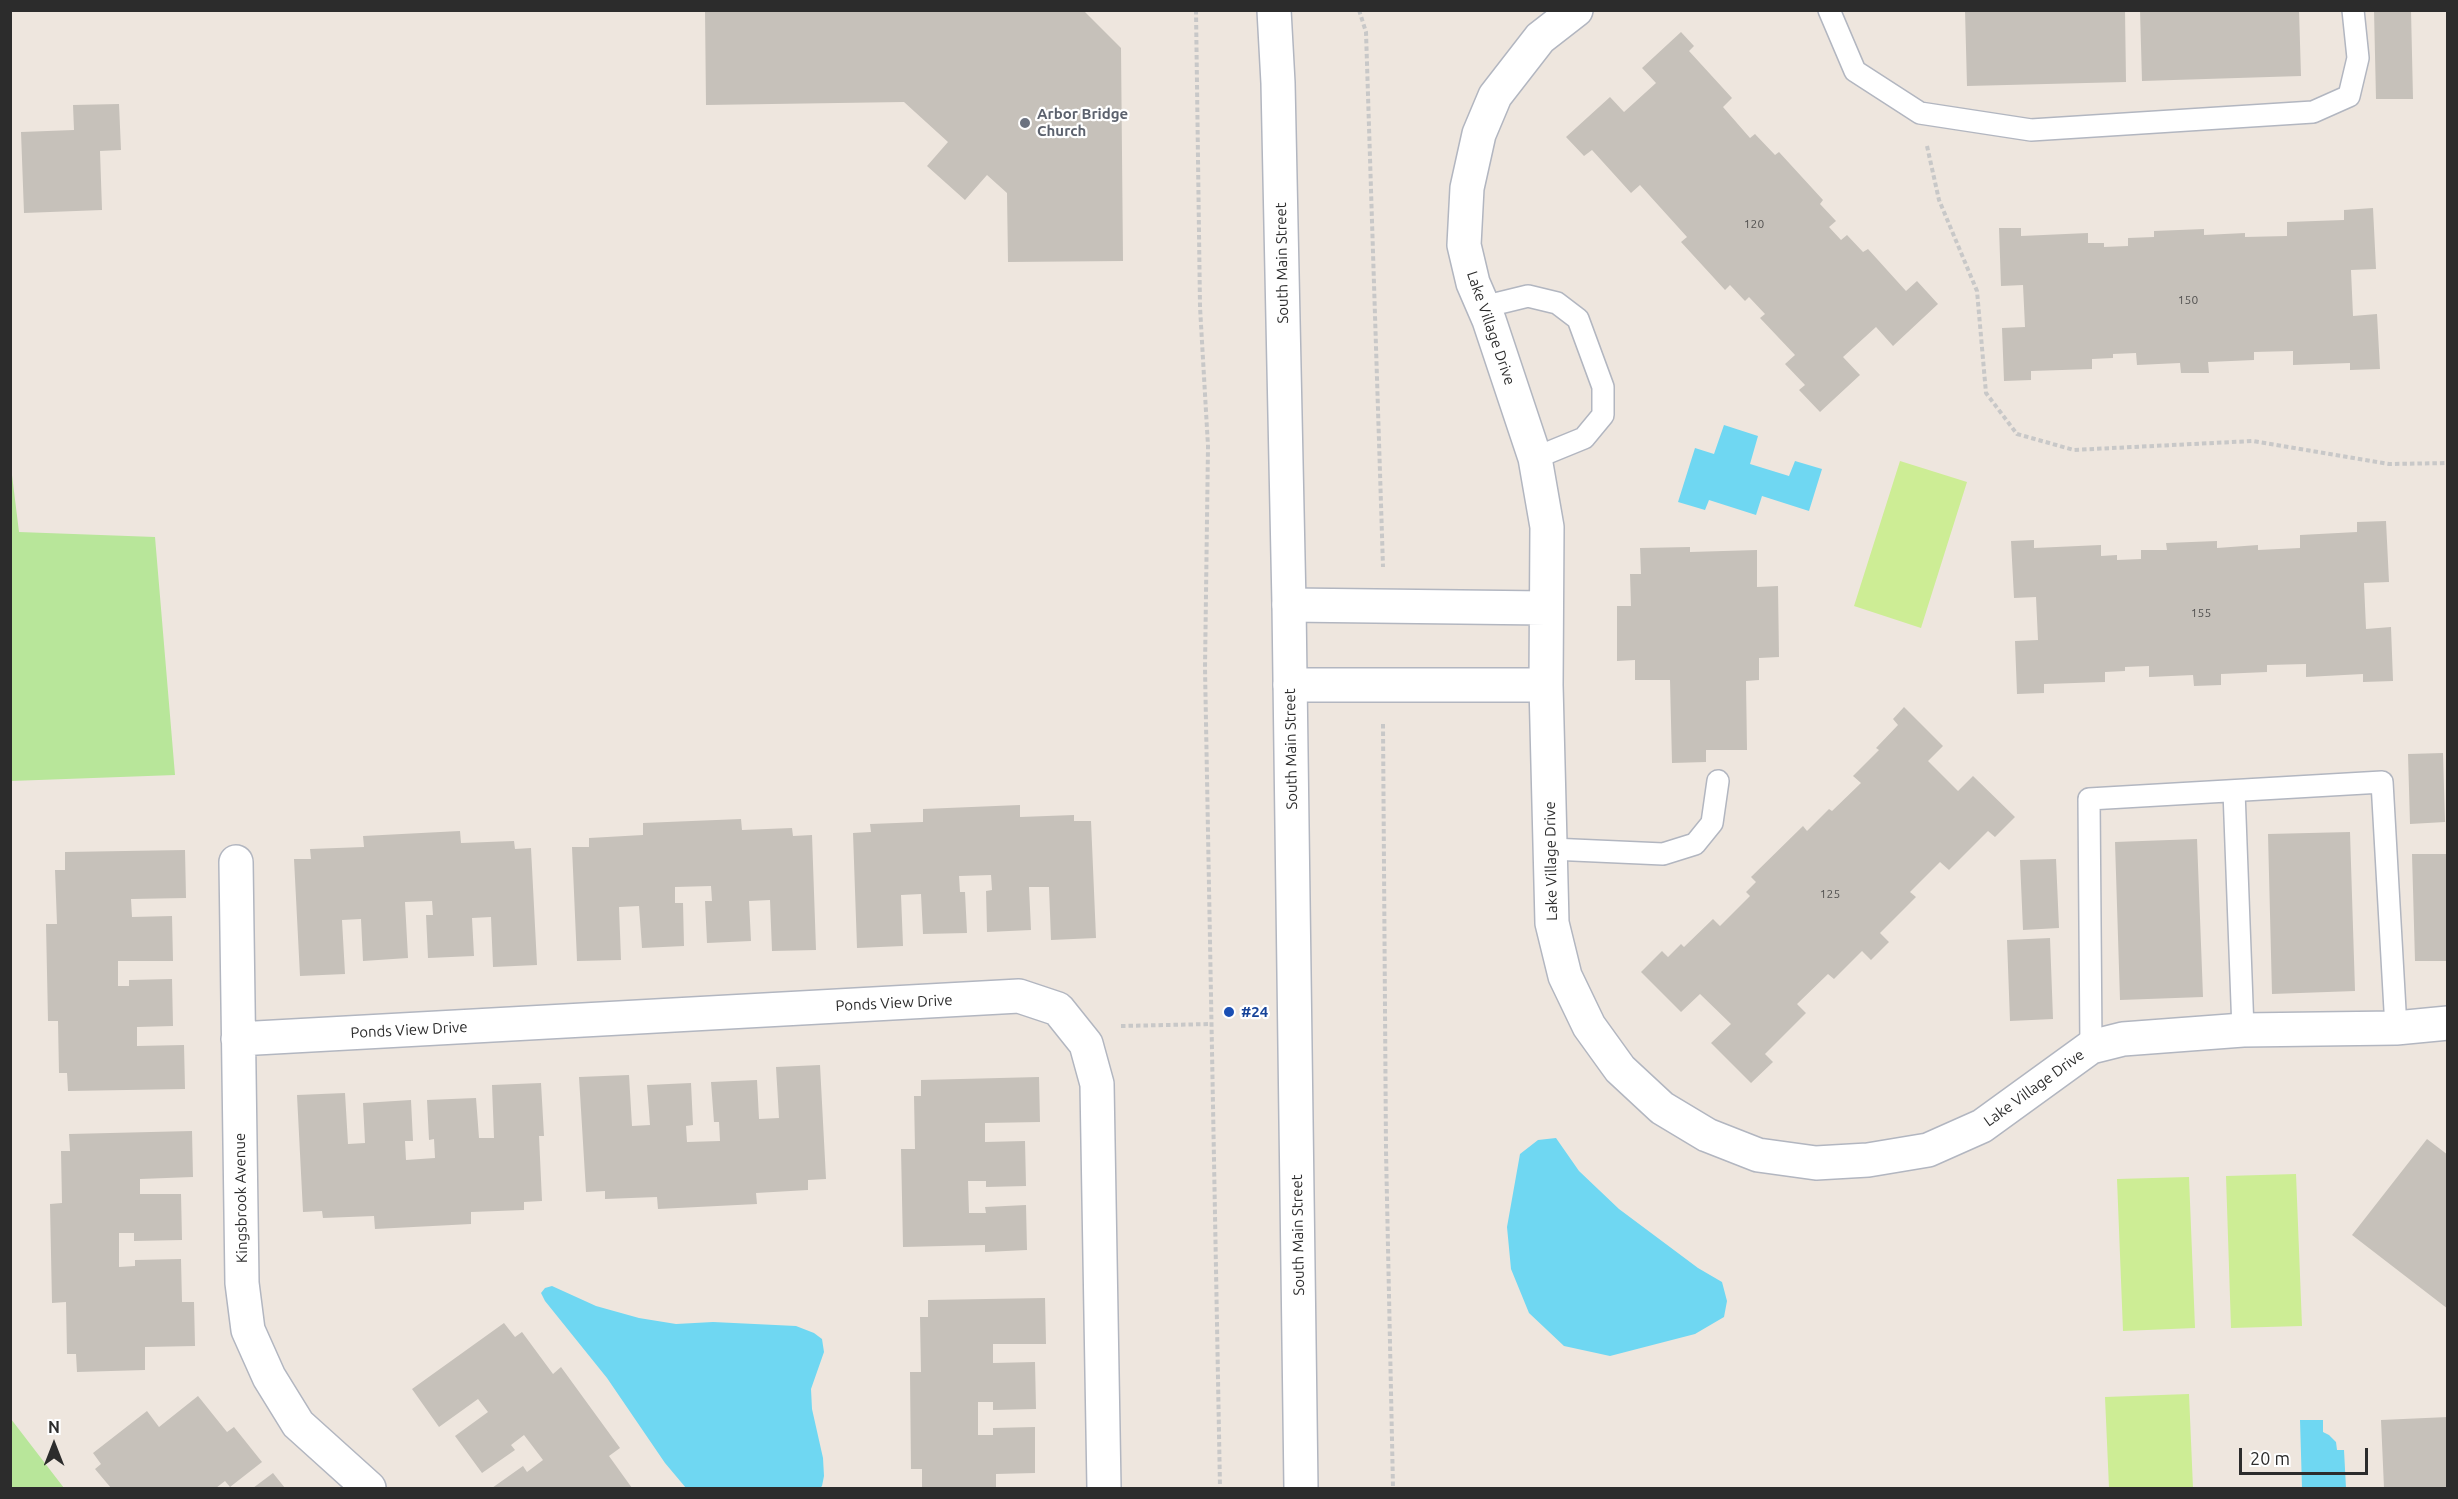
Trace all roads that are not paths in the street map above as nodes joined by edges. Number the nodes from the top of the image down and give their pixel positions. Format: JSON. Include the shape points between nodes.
{"nodes":[{"id":1,"x":1274,"y":10,"type":"edge"},
{"id":2,"x":1576,"y":10,"type":"edge"},
{"id":3,"x":1829,"y":10,"type":"edge"},
{"id":4,"x":2353,"y":10,"type":"edge"},
{"id":5,"x":1483,"y":307,"type":"junction"},
{"id":6,"x":1535,"y":458,"type":"junction"},
{"id":7,"x":1290,"y":605,"type":"junction"},
{"id":8,"x":1546,"y":608,"type":"junction"},
{"id":9,"x":1290,"y":685,"type":"junction"},
{"id":10,"x":1546,"y":685,"type":"junction"},
{"id":11,"x":1718,"y":781,"type":"dead end"},
{"id":12,"x":2234,"y":791,"type":"junction"},
{"id":13,"x":1551,"y":849,"type":"junction"},
{"id":14,"x":236,"y":862,"type":"dead end"},
{"id":15,"x":2448,"y":1023,"type":"edge"},
{"id":16,"x":2396,"y":1028,"type":"junction"},
{"id":17,"x":2243,"y":1030,"type":"junction"},
{"id":18,"x":238,"y":1039,"type":"junction"},
{"id":19,"x":2091,"y":1047,"type":"junction"},
{"id":20,"x":369,"y":1488,"type":"edge"},
{"id":21,"x":1104,"y":1488,"type":"edge"},
{"id":22,"x":1301,"y":1488,"type":"edge"}],
"edges":[{"from":1,"to":7,"type":"street","name":"South Main Street"},
{"from":2,"to":5,"type":"street","name":"Lake Village Drive","via":[[1540,38],[1515,68],[1495,96],[1479,135],[1467,188],[1464,245]]},
{"from":3,"to":4,"type":"lane","via":[[1855,71],[1920,113],[2031,130],[2313,112],[2349,96],[2358,58]]},
{"from":5,"to":6,"type":"street","name":"Lake Village Drive"},
{"from":5,"to":6,"type":"lane","via":[[1528,296],[1557,303],[1578,320],[1603,387],[1603,415],[1584,438]]},
{"from":6,"to":8,"type":"street","name":"Lake Village Drive","via":[[1547,527]]},
{"from":7,"to":8,"type":"street"},
{"from":7,"to":9,"type":"street","name":"South Main Street"},
{"from":8,"to":10,"type":"street","name":"Lake Village Drive"},
{"from":9,"to":10,"type":"street"},
{"from":9,"to":22,"type":"street","name":"South Main Street"},
{"from":10,"to":13,"type":"street","name":"Lake Village Drive"},
{"from":11,"to":13,"type":"lane","via":[[1712,823],[1695,844],[1663,854]]},
{"from":12,"to":16,"type":"lane","via":[[2382,782]]},
{"from":12,"to":17,"type":"lane"},
{"from":12,"to":19,"type":"lane","via":[[2089,799]]},
{"from":13,"to":19,"type":"street","name":"Lake Village Drive","via":[[1552,923],[1565,976],[1589,1026],[1620,1069],[1662,1108],[1707,1135],[1758,1155],[1816,1163],[1868,1160],[1928,1150],[1982,1126]]},
{"from":14,"to":18,"type":"street","name":"Kingsbrook Avenue"},
{"from":15,"to":16,"type":"street","name":"Lake Village Drive"},
{"from":16,"to":17,"type":"street","name":"Lake Village Drive"},
{"from":17,"to":19,"type":"street","name":"Lake Village Drive","via":[[2123,1039]]},
{"from":18,"to":20,"type":"street","name":"Kingsbrook Avenue","via":[[242,1283],[248,1330],[269,1377],[298,1424]]},
{"from":18,"to":21,"type":"street","name":"Ponds View Drive","via":[[1019,996],[1058,1009],[1086,1044],[1097,1084]]}]}
